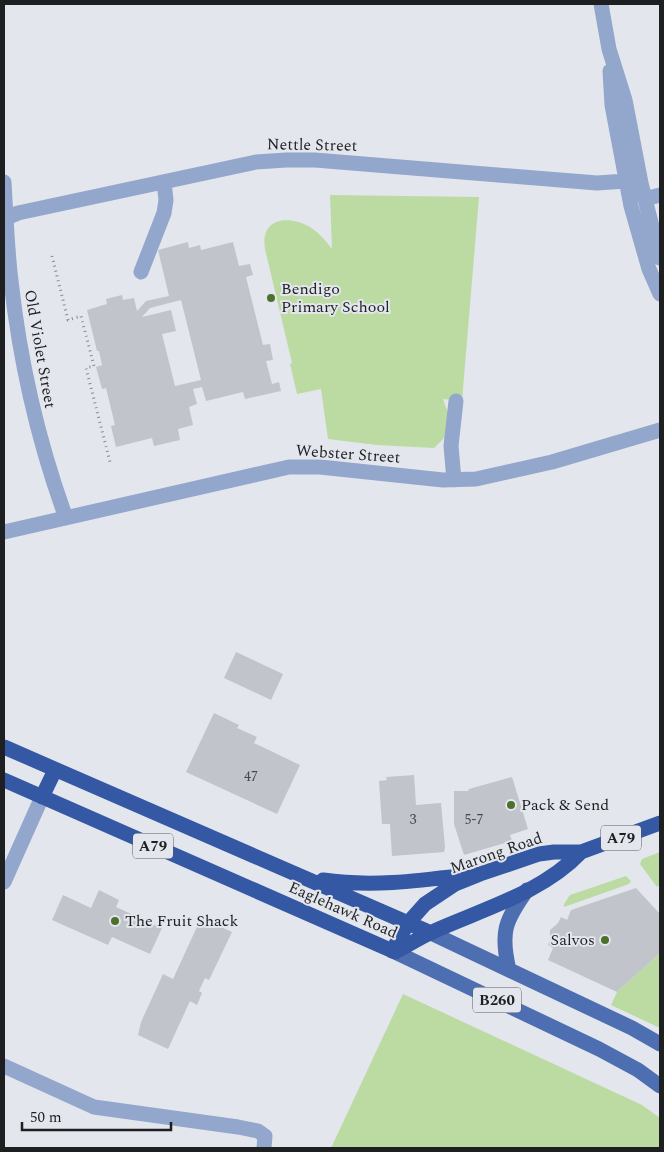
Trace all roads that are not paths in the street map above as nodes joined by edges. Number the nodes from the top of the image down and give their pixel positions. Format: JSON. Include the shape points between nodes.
{"nodes":[{"id":1,"x":601,"y":4,"type":"edge"},
{"id":2,"x":609,"y":49,"type":"junction"},
{"id":3,"x":626,"y":181,"type":"junction"},
{"id":4,"x":4,"y":182,"type":"edge"},
{"id":5,"x":164,"y":182,"type":"junction"},
{"id":6,"x":660,"y":195,"type":"edge"},
{"id":7,"x":645,"y":199,"type":"junction"},
{"id":8,"x":5,"y":218,"type":"edge"},
{"id":9,"x":660,"y":258,"type":"edge"},
{"id":10,"x":141,"y":272,"type":"dead end"},
{"id":11,"x":660,"y":294,"type":"edge"},
{"id":12,"x":456,"y":401,"type":"dead end"},
{"id":13,"x":660,"y":430,"type":"edge"},
{"id":14,"x":454,"y":480,"type":"junction"},
{"id":15,"x":66,"y":518,"type":"junction"},
{"id":16,"x":4,"y":532,"type":"edge"},
{"id":17,"x":4,"y":747,"type":"edge"},
{"id":18,"x":55,"y":770,"type":"junction"},
{"id":19,"x":4,"y":780,"type":"edge"},
{"id":20,"x":42,"y":798,"type":"junction"},
{"id":21,"x":660,"y":823,"type":"edge"},
{"id":22,"x":581,"y":852,"type":"junction"},
{"id":23,"x":295,"y":874,"type":"junction"},
{"id":24,"x":480,"y":874,"type":"junction"},
{"id":25,"x":4,"y":882,"type":"edge"},
{"id":26,"x":527,"y":890,"type":"junction"},
{"id":27,"x":408,"y":923,"type":"junction"},
{"id":28,"x":431,"y":933,"type":"junction"},
{"id":29,"x":393,"y":952,"type":"junction"},
{"id":30,"x":510,"y":970,"type":"junction"},
{"id":31,"x":660,"y":1044,"type":"edge"},
{"id":32,"x":4,"y":1066,"type":"edge"},
{"id":33,"x":660,"y":1086,"type":"edge"},
{"id":34,"x":264,"y":1142,"type":"edge"}],
"edges":[{"from":1,"to":2,"type":"street"},
{"from":2,"to":3,"type":"street","via":[[612,105]]},
{"from":2,"to":7,"type":"street","via":[[625,100]]},
{"from":3,"to":5,"type":"street","name":"Nettle Street","via":[[597,183],[305,160],[256,162]]},
{"from":3,"to":11,"type":"street","via":[[640,241]]},
{"from":4,"to":8,"type":"street","name":"Old Violet Street"},
{"from":5,"to":8,"type":"street","name":"Nettle Street","via":[[18,212]]},
{"from":5,"to":10,"type":"street","via":[[164,213]]},
{"from":6,"to":7,"type":"street"},
{"from":7,"to":9,"type":"street"},
{"from":8,"to":15,"type":"street","name":"Old Violet Street","via":[[11,282],[27,381],[47,462]]},
{"from":12,"to":14,"type":"street","via":[[451,446]]},
{"from":13,"to":14,"type":"street","name":"Webster Street","via":[[527,469]]},
{"from":14,"to":15,"type":"street","name":"Webster Street","via":[[289,467]]},
{"from":15,"to":16,"type":"street","name":"Webster Street"},
{"from":17,"to":18,"type":"highway","name":"Eaglehawk Road","number":"A79"},
{"from":18,"to":20,"type":"highway"},
{"from":18,"to":23,"type":"highway","name":"Eaglehawk Road","number":"A79"},
{"from":19,"to":20,"type":"highway","name":"Eaglehawk Road","number":"A79"},
{"from":20,"to":25,"type":"street"},
{"from":20,"to":29,"type":"highway","name":"Eaglehawk Road","number":"A79"},
{"from":21,"to":22,"type":"highway","name":"Marong Road","number":"A79"},
{"from":22,"to":24,"type":"highway","name":"Marong Road","number":"A79","via":[[539,854]]},
{"from":22,"to":26,"type":"highway","name":"Marong Road","number":"A79","via":[[562,871]]},
{"from":23,"to":24,"type":"highway","via":[[364,884]]},
{"from":23,"to":27,"type":"highway","name":"Eaglehawk Road","number":"A79"},
{"from":24,"to":27,"type":"highway","name":"Marong Road","number":"A79","via":[[437,895]]},
{"from":26,"to":28,"type":"highway","name":"Marong Road","number":"A79"},
{"from":26,"to":30,"type":"main road","via":[[511,913],[505,931]]},
{"from":27,"to":28,"type":"highway","name":"Eaglehawk Road"},
{"from":27,"to":29,"type":"highway","name":"Marong Road","number":"A79"},
{"from":28,"to":29,"type":"highway","name":"Marong Road","number":"A79"},
{"from":28,"to":30,"type":"main road","name":"Eaglehawk Road","number":"B260"},
{"from":29,"to":33,"type":"main road","name":"Eaglehawk Road","number":"B260","via":[[599,1049]]},
{"from":30,"to":31,"type":"main road","name":"Eaglehawk Road","number":"B260"},
{"from":32,"to":34,"type":"street","via":[[94,1107],[238,1127],[258,1132]]}]}
